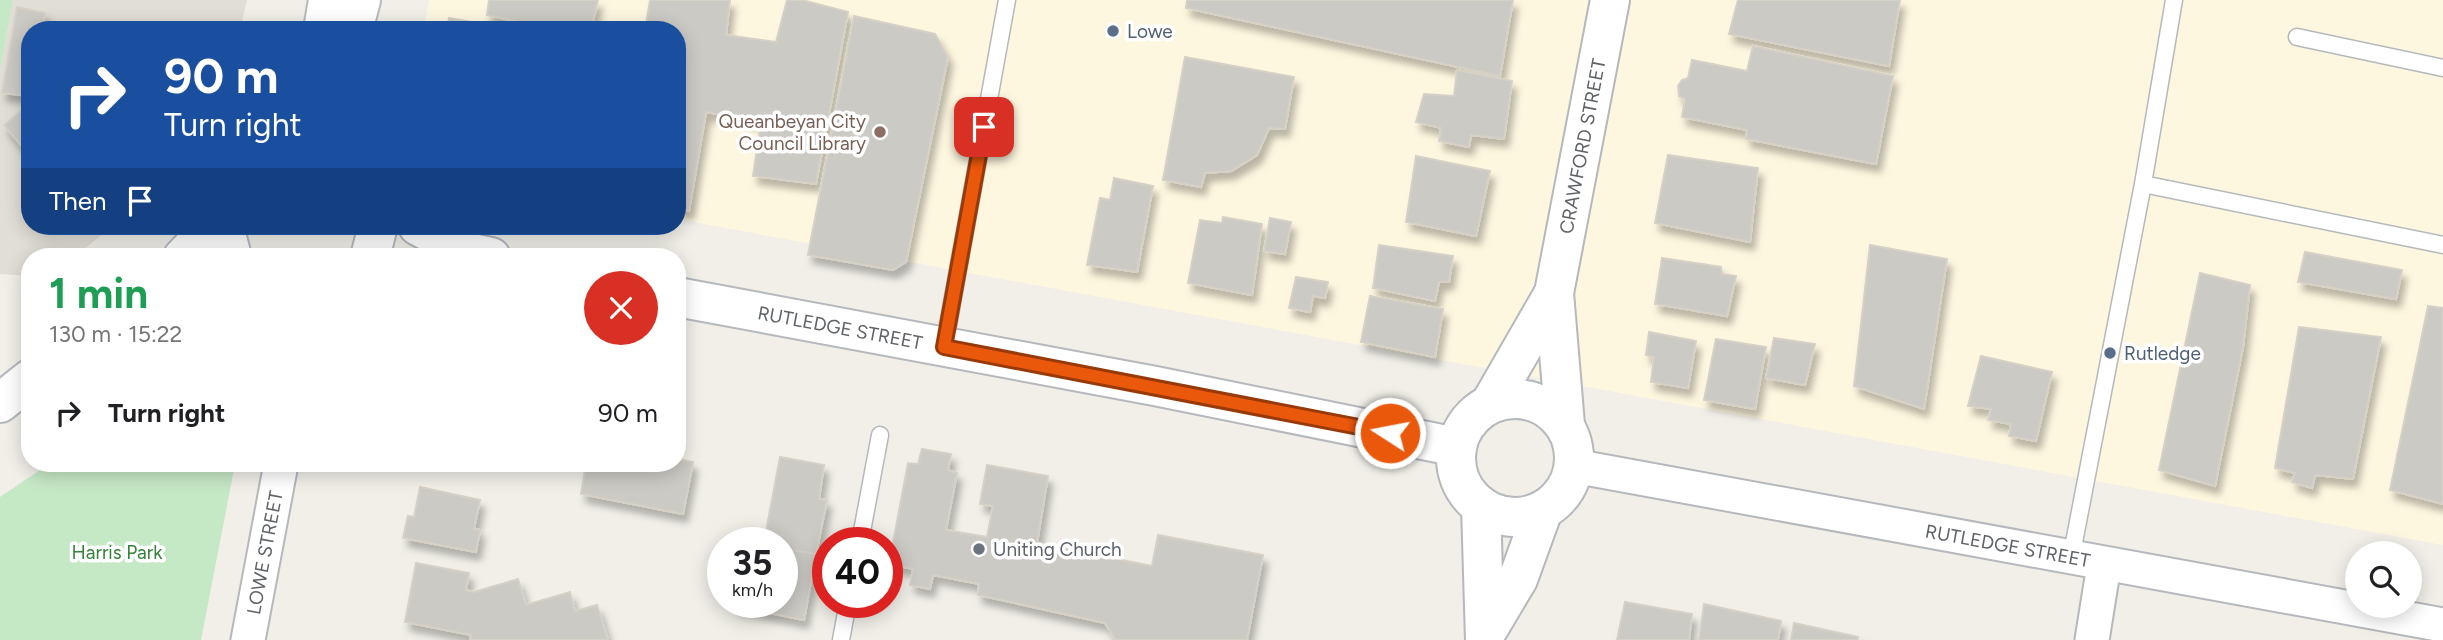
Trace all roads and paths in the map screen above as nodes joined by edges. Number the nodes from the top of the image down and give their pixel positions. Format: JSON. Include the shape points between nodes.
{"nodes":[{"id":1,"x":328,"y":0,"type":"edge"},
{"id":2,"x":361,"y":0,"type":"edge"},
{"id":3,"x":1007,"y":0,"type":"edge"},
{"id":4,"x":1610,"y":0,"type":"edge"},
{"id":5,"x":2174,"y":0,"type":"edge"},
{"id":6,"x":324,"y":21,"type":"edge"},
{"id":7,"x":355,"y":21,"type":"edge"},
{"id":8,"x":2297,"y":37,"type":"dead end"},
{"id":9,"x":2443,"y":68,"type":"edge"},
{"id":10,"x":2143,"y":184,"type":"junction"},
{"id":11,"x":204,"y":235,"type":"edge"},
{"id":12,"x":432,"y":235,"type":"edge"},
{"id":13,"x":2443,"y":245,"type":"edge"},
{"id":14,"x":192,"y":248,"type":"edge"},
{"id":15,"x":452,"y":248,"type":"edge"},
{"id":16,"x":1554,"y":293,"type":"junction"},
{"id":17,"x":686,"y":299,"type":"edge"},
{"id":18,"x":944,"y":347,"type":"junction"},
{"id":19,"x":21,"y":386,"type":"edge"},
{"id":20,"x":0,"y":403,"type":"edge"},
{"id":21,"x":1490,"y":404,"type":"junction"},
{"id":22,"x":1565,"y":425,"type":"junction"},
{"id":23,"x":880,"y":435,"type":"dead end"},
{"id":24,"x":1457,"y":447,"type":"junction"},
{"id":25,"x":1574,"y":466,"type":"junction"},
{"id":26,"x":280,"y":472,"type":"edge"},
{"id":27,"x":1481,"y":506,"type":"junction"},
{"id":28,"x":1543,"y":510,"type":"junction"},
{"id":29,"x":863,"y":527,"type":"edge"},
{"id":30,"x":2071,"y":558,"type":"junction"},
{"id":31,"x":2104,"y":565,"type":"junction"},
{"id":32,"x":845,"y":618,"type":"edge"},
{"id":33,"x":2443,"y":625,"type":"edge"},
{"id":34,"x":1486,"y":635,"type":"edge"},
{"id":35,"x":248,"y":640,"type":"edge"},
{"id":36,"x":841,"y":640,"type":"edge"},
{"id":37,"x":2092,"y":640,"type":"edge"}],
"edges":[{"from":1,"to":6,"type":"street"},
{"from":2,"to":7,"type":"street"},
{"from":3,"to":18,"type":"lane"},
{"from":4,"to":16,"type":"street","name":"CRAWFORD STREET"},
{"from":5,"to":10,"type":"lane"},
{"from":8,"to":9,"type":"lane"},
{"from":10,"to":13,"type":"lane"},
{"from":10,"to":30,"type":"lane"},
{"from":11,"to":14,"type":"street"},
{"from":12,"to":15,"type":"street"},
{"from":16,"to":21,"type":"street","name":"CRAWFORD STREET"},
{"from":16,"to":22,"type":"street","name":"CRAWFORD STREET"},
{"from":17,"to":18,"type":"street","name":"RUTLEDGE STREET"},
{"from":18,"to":24,"type":"street","name":"RUTLEDGE STREET"},
{"from":19,"to":20,"type":"street"},
{"from":21,"to":22,"type":"street","via":[[1523,399],[1553,412]]},
{"from":21,"to":24,"type":"street","via":[[1468,422]]},
{"from":22,"to":25,"type":"street"},
{"from":23,"to":29,"type":"lane"},
{"from":24,"to":27,"type":"street","via":[[1463,486]]},
{"from":25,"to":28,"type":"street","via":[[1564,492]]},
{"from":25,"to":30,"type":"street","name":"RUTLEDGE STREET"},
{"from":26,"to":35,"type":"street","name":"LOWE STREET"},
{"from":27,"to":28,"type":"street","via":[[1511,517]]},
{"from":27,"to":34,"type":"street"},
{"from":28,"to":34,"type":"street","via":[[1518,579]]},
{"from":30,"to":31,"type":"street","name":"RUTLEDGE STREET"},
{"from":31,"to":33,"type":"street","name":"RUTLEDGE STREET"},
{"from":31,"to":37,"type":"street"},
{"from":32,"to":36,"type":"lane"}]}
